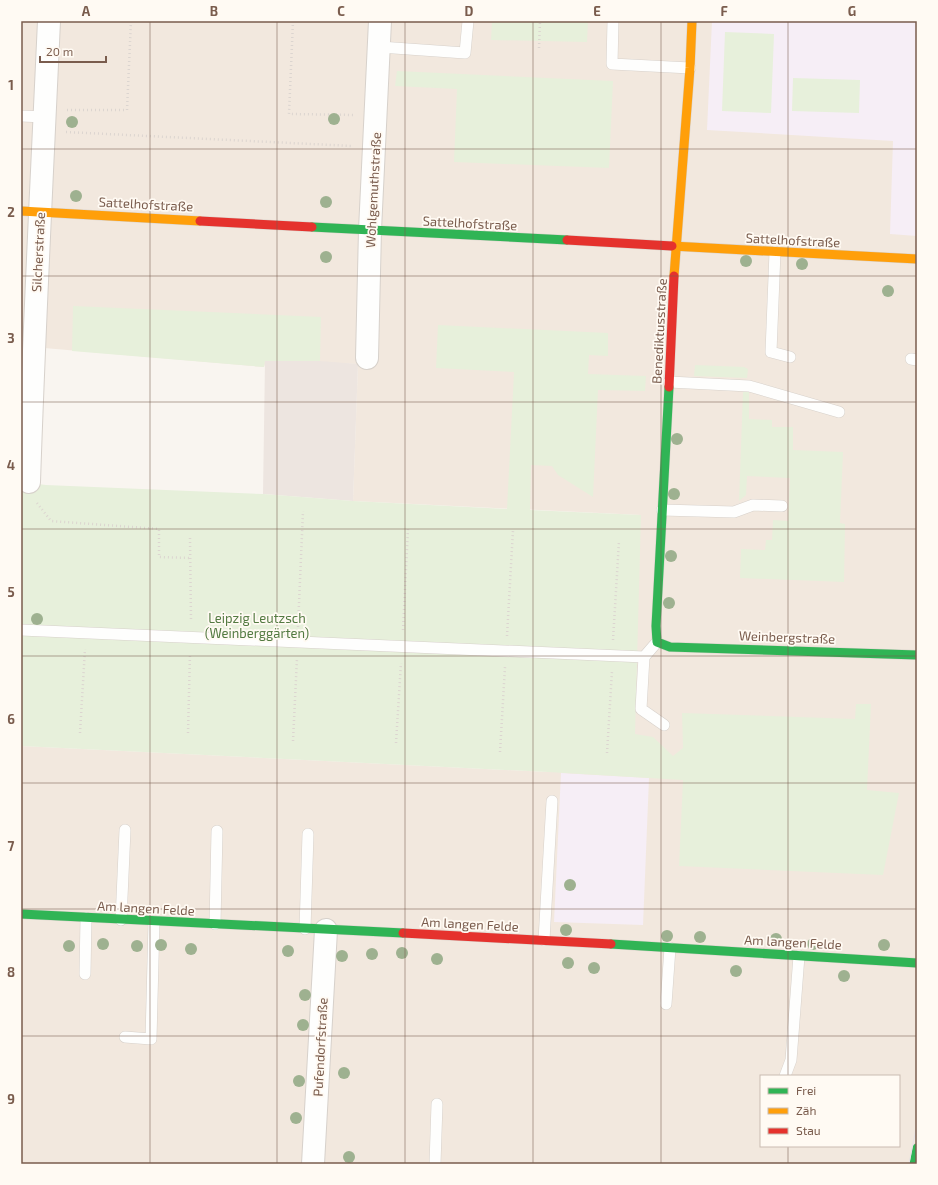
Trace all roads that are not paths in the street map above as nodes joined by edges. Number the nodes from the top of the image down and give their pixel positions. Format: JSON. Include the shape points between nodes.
{"nodes":[{"id":1,"x":49,"y":21,"type":"edge"},
{"id":2,"x":380,"y":21,"type":"edge"},
{"id":3,"x":468,"y":21,"type":"edge"},
{"id":4,"x":613,"y":21,"type":"edge"},
{"id":5,"x":692,"y":21,"type":"edge"},
{"id":6,"x":380,"y":47,"type":"junction"},
{"id":7,"x":690,"y":68,"type":"junction"},
{"id":8,"x":21,"y":116,"type":"edge"},
{"id":9,"x":45,"y":119,"type":"junction"},
{"id":10,"x":31,"y":211,"type":"edge"},
{"id":11,"x":370,"y":230,"type":"junction"},
{"id":12,"x":676,"y":247,"type":"junction"},
{"id":13,"x":775,"y":252,"type":"junction"},
{"id":14,"x":917,"y":259,"type":"edge"},
{"id":15,"x":790,"y":357,"type":"dead end"},
{"id":16,"x":367,"y":358,"type":"dead end"},
{"id":17,"x":669,"y":382,"type":"junction"},
{"id":18,"x":839,"y":412,"type":"dead end"},
{"id":19,"x":31,"y":490,"type":"road end"},
{"id":20,"x":782,"y":506,"type":"dead end"},
{"id":21,"x":662,"y":510,"type":"junction"},
{"id":22,"x":21,"y":630,"type":"edge"},
{"id":23,"x":657,"y":642,"type":"junction"},
{"id":24,"x":917,"y":655,"type":"edge"},
{"id":25,"x":644,"y":656,"type":"junction"},
{"id":26,"x":664,"y":725,"type":"dead end"},
{"id":27,"x":552,"y":801,"type":"dead end"},
{"id":28,"x":125,"y":830,"type":"dead end"},
{"id":29,"x":217,"y":831,"type":"dead end"},
{"id":30,"x":308,"y":834,"type":"dead end"},
{"id":31,"x":21,"y":914,"type":"edge"},
{"id":32,"x":86,"y":918,"type":"junction"},
{"id":33,"x":122,"y":920,"type":"junction"},
{"id":34,"x":154,"y":922,"type":"junction"},
{"id":35,"x":215,"y":924,"type":"junction"},
{"id":36,"x":316,"y":930,"type":"junction"},
{"id":37,"x":544,"y":940,"type":"junction"},
{"id":38,"x":670,"y":948,"type":"junction"},
{"id":39,"x":799,"y":956,"type":"junction"},
{"id":40,"x":917,"y":963,"type":"edge"},
{"id":41,"x":85,"y":974,"type":"dead end"},
{"id":42,"x":666,"y":1004,"type":"dead end"},
{"id":43,"x":125,"y":1037,"type":"dead end"},
{"id":44,"x":785,"y":1075,"type":"edge"},
{"id":45,"x":437,"y":1104,"type":"dead end"},
{"id":46,"x":917,"y":1148,"type":"edge"},
{"id":47,"x":314,"y":1164,"type":"edge"},
{"id":48,"x":436,"y":1164,"type":"edge"},
{"id":49,"x":914,"y":1164,"type":"edge"}],
"edges":[{"from":1,"to":9,"type":"street","name":"Silcherstraße"},
{"from":2,"to":6,"type":"street","name":"Wohlgemuthstraße"},
{"from":3,"to":6,"type":"lane","via":[[465,53]]},
{"from":4,"to":7,"type":"lane","via":[[612,64]]},
{"from":5,"to":7,"type":"street","name":"Benediktusstraße"},
{"from":6,"to":11,"type":"street","name":"Wohlgemuthstraße"},
{"from":7,"to":12,"type":"street","name":"Benediktusstraße"},
{"from":8,"to":9,"type":"lane"},
{"from":9,"to":10,"type":"street","name":"Silcherstraße"},
{"from":10,"to":11,"type":"street","name":"Sattelhofstraße"},
{"from":10,"to":19,"type":"street","name":"Silcherstraße","via":[[34,326]]},
{"from":11,"to":12,"type":"street","name":"Sattelhofstraße"},
{"from":11,"to":16,"type":"street","name":"Wohlgemuthstraße"},
{"from":12,"to":13,"type":"street","name":"Sattelhofstraße"},
{"from":12,"to":17,"type":"street","name":"Benediktusstraße"},
{"from":13,"to":14,"type":"street","name":"Sattelhofstraße"},
{"from":13,"to":15,"type":"lane","via":[[770,352]]},
{"from":17,"to":18,"type":"lane","via":[[749,386]]},
{"from":17,"to":21,"type":"street","name":"Benediktusstraße"},
{"from":20,"to":21,"type":"lane","via":[[753,504],[734,512]]},
{"from":21,"to":23,"type":"street","name":"Benediktusstraße"},
{"from":22,"to":25,"type":"lane"},
{"from":23,"to":24,"type":"street","name":"Weinbergstraße","via":[[670,647]]},
{"from":23,"to":25,"type":"lane"},
{"from":25,"to":26,"type":"lane","via":[[641,709]]},
{"from":27,"to":37,"type":"lane"},
{"from":28,"to":33,"type":"lane"},
{"from":29,"to":35,"type":"lane"},
{"from":30,"to":36,"type":"lane"},
{"from":31,"to":32,"type":"street","name":"Am langen Felde"},
{"from":32,"to":33,"type":"street","name":"Am langen Felde"},
{"from":32,"to":41,"type":"lane"},
{"from":33,"to":34,"type":"street","name":"Am langen Felde"},
{"from":34,"to":35,"type":"street","name":"Am langen Felde"},
{"from":34,"to":43,"type":"lane","via":[[151,1039]]},
{"from":35,"to":36,"type":"street","name":"Am langen Felde"},
{"from":36,"to":37,"type":"street","name":"Am langen Felde"},
{"from":36,"to":47,"type":"street","name":"Pufendorfstraße"},
{"from":37,"to":38,"type":"street","name":"Am langen Felde"},
{"from":38,"to":39,"type":"street","name":"Am langen Felde"},
{"from":38,"to":42,"type":"lane"},
{"from":39,"to":40,"type":"street","name":"Am langen Felde"},
{"from":39,"to":44,"type":"lane","via":[[790,1060]]},
{"from":45,"to":48,"type":"lane"},
{"from":46,"to":49,"type":"street"}]}
